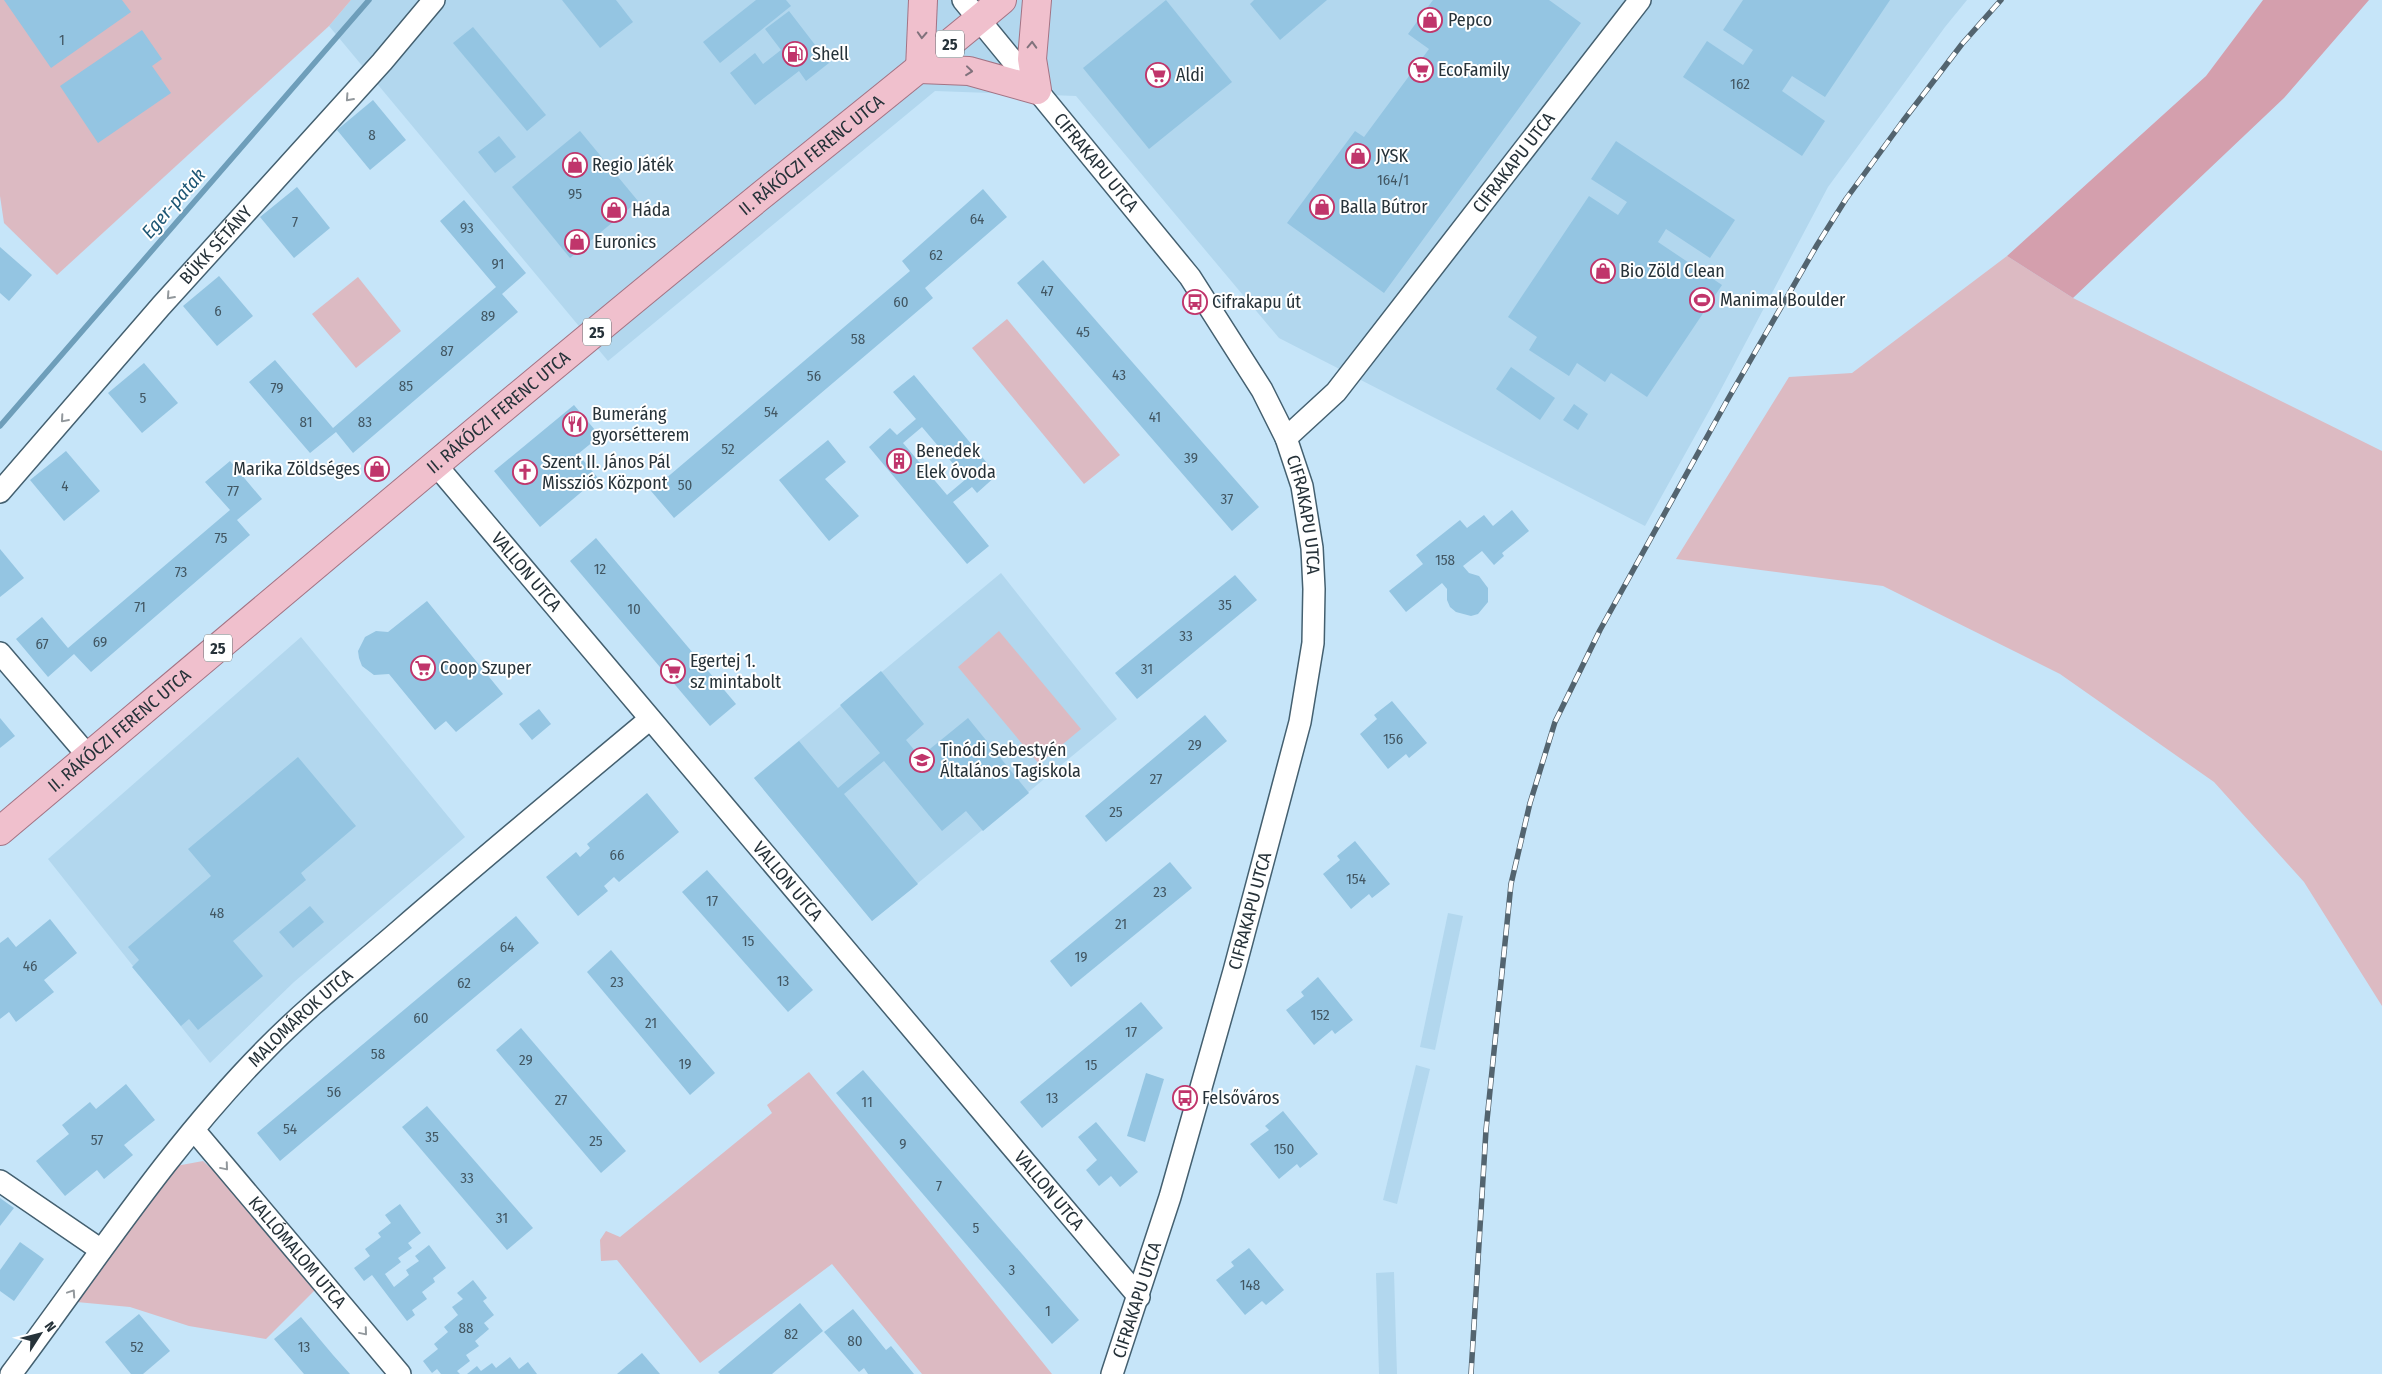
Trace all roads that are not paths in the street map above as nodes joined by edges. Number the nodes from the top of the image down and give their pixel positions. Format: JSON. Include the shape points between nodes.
{"nodes":[{"id":1,"x":434,"y":0,"type":"edge"},
{"id":2,"x":923,"y":0,"type":"edge"},
{"id":3,"x":1002,"y":0,"type":"edge"},
{"id":4,"x":1037,"y":0,"type":"edge"},
{"id":5,"x":1640,"y":0,"type":"edge"},
{"id":6,"x":971,"y":10,"type":"edge"},
{"id":7,"x":920,"y":69,"type":"junction"},
{"id":8,"x":1037,"y":90,"type":"junction"},
{"id":9,"x":1286,"y":438,"type":"junction"},
{"id":10,"x":436,"y":465,"type":"junction"},
{"id":11,"x":0,"y":492,"type":"edge"},
{"id":12,"x":0,"y":653,"type":"edge"},
{"id":13,"x":650,"y":719,"type":"junction"},
{"id":14,"x":89,"y":756,"type":"junction"},
{"id":15,"x":0,"y":831,"type":"edge"},
{"id":16,"x":194,"y":1130,"type":"junction"},
{"id":17,"x":0,"y":1181,"type":"edge"},
{"id":18,"x":101,"y":1250,"type":"junction"},
{"id":19,"x":1139,"y":1297,"type":"junction"},
{"id":20,"x":11,"y":1374,"type":"edge"},
{"id":21,"x":400,"y":1374,"type":"edge"},
{"id":22,"x":1112,"y":1374,"type":"edge"}],
"edges":[{"from":1,"to":11,"type":"street","name":"BÜKK SÉTÁNY","one_way":true},
{"from":2,"to":7,"type":"main road","one_way":true},
{"from":3,"to":6,"type":"main road","name":"II. RÁKÓCZI FERENC UTCA","number":"25"},
{"from":8,"to":4,"type":"main road","one_way":true,"via":[[1032,59]]},
{"from":5,"to":9,"type":"street","name":"CIFRAKAPU UTCA","via":[[1336,392]]},
{"from":6,"to":7,"type":"main road","name":"II. RÁKÓCZI FERENC UTCA","number":"25"},
{"from":6,"to":8,"type":"street","name":"CIFRAKAPU UTCA"},
{"from":7,"to":8,"type":"main road","one_way":true,"via":[[969,71]]},
{"from":7,"to":10,"type":"main road","name":"II. RÁKÓCZI FERENC UTCA","number":"25","via":[[758,198]]},
{"from":8,"to":9,"type":"street","name":"CIFRAKAPU UTCA","via":[[1190,277],[1262,390]]},
{"from":9,"to":19,"type":"street","name":"CIFRAKAPU UTCA","via":[[1302,486],[1312,548],[1312,643],[1300,722],[1232,980]]},
{"from":10,"to":13,"type":"street","name":"VALLON UTCA"},
{"from":10,"to":14,"type":"main road","name":"II. RÁKÓCZI FERENC UTCA","number":"25"},
{"from":12,"to":14,"type":"street"},
{"from":13,"to":16,"type":"street","name":"MALOMÁROK UTCA","via":[[499,844],[304,1013],[264,1051]]},
{"from":13,"to":19,"type":"street","name":"VALLON UTCA"},
{"from":14,"to":15,"type":"main road","name":"II. RÁKÓCZI FERENC UTCA","number":"25"},
{"from":16,"to":18,"type":"street","name":"MALOMÁROK UTCA"},
{"from":16,"to":21,"type":"street","name":"KALLÓMALOM UTCA","one_way":true},
{"from":17,"to":18,"type":"street"},
{"from":20,"to":18,"type":"street","name":"MALOMÁROK UTCA","one_way":true},
{"from":19,"to":22,"type":"street","name":"CIFRAKAPU UTCA"}]}
